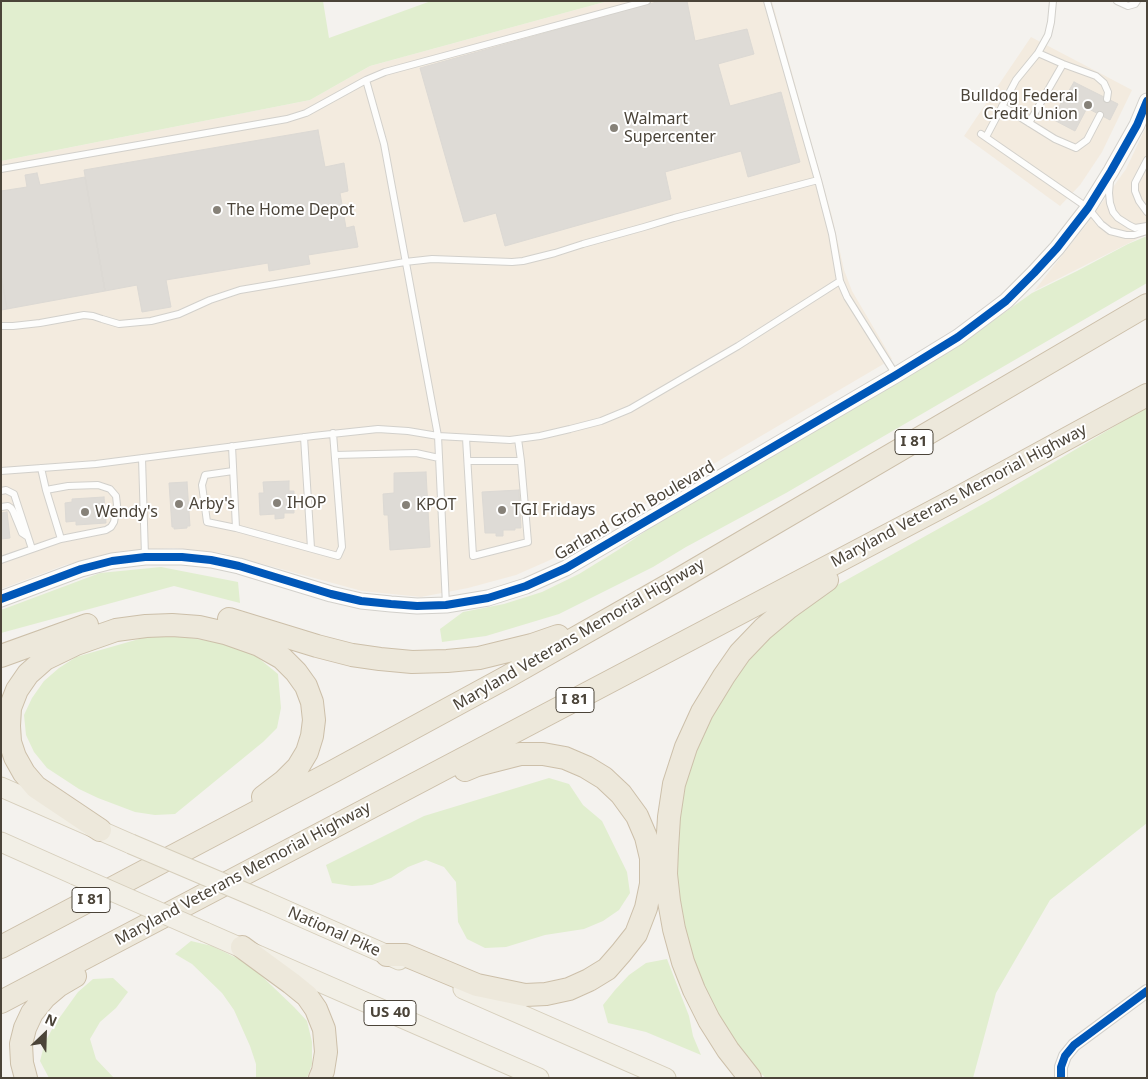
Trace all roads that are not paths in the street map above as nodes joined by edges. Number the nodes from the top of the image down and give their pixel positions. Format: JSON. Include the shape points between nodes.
{"nodes":[{"id":1,"x":647,"y":1,"type":"edge"},
{"id":2,"x":767,"y":1,"type":"edge"},
{"id":3,"x":1053,"y":1,"type":"edge"},
{"id":4,"x":1117,"y":1,"type":"edge"},
{"id":5,"x":1137,"y":1,"type":"edge"},
{"id":6,"x":1038,"y":53,"type":"junction"},
{"id":7,"x":1063,"y":64,"type":"junction"},
{"id":8,"x":366,"y":80,"type":"junction"},
{"id":9,"x":1107,"y":99,"type":"dead end"},
{"id":10,"x":1147,"y":101,"type":"edge"},
{"id":11,"x":1002,"y":106,"type":"junction"},
{"id":12,"x":1100,"y":115,"type":"dead end"},
{"id":13,"x":1029,"y":123,"type":"junction"},
{"id":14,"x":1147,"y":160,"type":"edge"},
{"id":15,"x":1,"y":170,"type":"edge"},
{"id":16,"x":1112,"y":171,"type":"junction"},
{"id":17,"x":818,"y":180,"type":"junction"},
{"id":18,"x":1088,"y":208,"type":"junction"},
{"id":19,"x":1147,"y":212,"type":"edge"},
{"id":20,"x":1147,"y":226,"type":"edge"},
{"id":21,"x":1147,"y":231,"type":"edge"},
{"id":22,"x":405,"y":262,"type":"junction"},
{"id":23,"x":840,"y":281,"type":"junction"},
{"id":24,"x":1147,"y":305,"type":"edge"},
{"id":25,"x":1,"y":326,"type":"edge"},
{"id":26,"x":896,"y":375,"type":"junction"},
{"id":27,"x":1147,"y":395,"type":"edge"},
{"id":28,"x":333,"y":433,"type":"junction"},
{"id":29,"x":438,"y":436,"type":"junction"},
{"id":30,"x":304,"y":437,"type":"junction"},
{"id":31,"x":466,"y":438,"type":"junction"},
{"id":32,"x":518,"y":439,"type":"junction"},
{"id":33,"x":232,"y":446,"type":"junction"},
{"id":34,"x":335,"y":455,"type":"junction"},
{"id":35,"x":142,"y":458,"type":"junction"},
{"id":36,"x":439,"y":458,"type":"junction"},
{"id":37,"x":468,"y":461,"type":"junction"},
{"id":38,"x":521,"y":461,"type":"junction"},
{"id":39,"x":41,"y":468,"type":"junction"},
{"id":40,"x":1,"y":471,"type":"edge"},
{"id":41,"x":233,"y":472,"type":"junction"},
{"id":42,"x":46,"y":490,"type":"junction"},
{"id":43,"x":1,"y":491,"type":"edge"},
{"id":44,"x":945,"y":505,"type":"junction"},
{"id":45,"x":1,"y":507,"type":"edge"},
{"id":46,"x":236,"y":528,"type":"junction"},
{"id":47,"x":28,"y":537,"type":"junction"},
{"id":48,"x":61,"y":539,"type":"junction"},
{"id":49,"x":311,"y":548,"type":"junction"},
{"id":50,"x":32,"y":549,"type":"junction"},
{"id":51,"x":145,"y":557,"type":"junction"},
{"id":52,"x":1,"y":560,"type":"edge"},
{"id":53,"x":681,"y":578,"type":"junction"},
{"id":54,"x":1,"y":599,"type":"edge"},
{"id":55,"x":446,"y":605,"type":"junction"},
{"id":56,"x":1,"y":656,"type":"edge"},
{"id":57,"x":1,"y":787,"type":"edge"},
{"id":58,"x":100,"y":830,"type":"junction"},
{"id":59,"x":318,"y":835,"type":"junction"},
{"id":60,"x":1,"y":842,"type":"edge"},
{"id":61,"x":139,"y":875,"type":"junction"},
{"id":62,"x":207,"y":892,"type":"junction"},
{"id":63,"x":1,"y":946,"type":"edge"},
{"id":64,"x":242,"y":948,"type":"junction"},
{"id":65,"x":388,"y":955,"type":"junction"},
{"id":66,"x":1147,"y":991,"type":"edge"},
{"id":67,"x":1,"y":1002,"type":"edge"},
{"id":68,"x":26,"y":1078,"type":"edge"},
{"id":69,"x":320,"y":1078,"type":"edge"},
{"id":70,"x":539,"y":1078,"type":"edge"},
{"id":71,"x":666,"y":1078,"type":"edge"},
{"id":72,"x":750,"y":1078,"type":"edge"},
{"id":73,"x":1061,"y":1078,"type":"edge"}],
"edges":[{"from":1,"to":8,"type":"lane","via":[[385,72]]},
{"from":2,"to":17,"type":"lane"},
{"from":3,"to":6,"type":"lane","via":[[1048,35]]},
{"from":4,"to":5,"type":"lane","via":[[1128,6]]},
{"from":6,"to":7,"type":"lane"},
{"from":6,"to":11,"type":"lane","via":[[1016,80]]},
{"from":7,"to":9,"type":"lane","via":[[1096,76],[1104,83]]},
{"from":7,"to":13,"type":"lane"},
{"from":8,"to":15,"type":"lane","via":[[306,113],[287,119]]},
{"from":8,"to":22,"type":"lane","via":[[384,144]]},
{"from":10,"to":16,"type":"street","name":"Garland Groh Boulevard"},
{"from":11,"to":13,"type":"lane"},
{"from":11,"to":18,"type":"lane","via":[[984,135]]},
{"from":12,"to":13,"type":"lane","via":[[1087,140],[1076,148]]},
{"from":14,"to":19,"type":"lane","via":[[1135,183],[1139,201]]},
{"from":16,"to":18,"type":"street","name":"Garland Groh Boulevard"},
{"from":16,"to":20,"type":"lane","via":[[1109,192],[1113,212],[1136,228]]},
{"from":17,"to":22,"type":"lane","via":[[522,261],[432,259]]},
{"from":17,"to":23,"type":"lane"},
{"from":18,"to":21,"type":"lane","via":[[1110,231],[1126,235]]},
{"from":18,"to":26,"type":"street","name":"Garland Groh Boulevard","via":[[1051,254],[1006,301],[958,337]]},
{"from":22,"to":25,"type":"lane","via":[[240,290],[179,314],[151,321],[119,324],[84,315]]},
{"from":22,"to":29,"type":"lane"},
{"from":23,"to":26,"type":"lane","via":[[846,296]]},
{"from":23,"to":32,"type":"lane","via":[[630,409],[601,422]]},
{"from":24,"to":53,"type":"highway","name":"Maryland Veterans Memorial Highway","number":"I 81"},
{"from":26,"to":55,"type":"street","name":"Garland Groh Boulevard","via":[[566,568],[488,598]]},
{"from":27,"to":44,"type":"highway","name":"Maryland Veterans Memorial Highway","number":"I 81"},
{"from":28,"to":29,"type":"lane","via":[[378,429]]},
{"from":28,"to":30,"type":"lane"},
{"from":28,"to":34,"type":"lane"},
{"from":29,"to":31,"type":"lane"},
{"from":29,"to":36,"type":"lane"},
{"from":30,"to":33,"type":"lane"},
{"from":30,"to":49,"type":"lane"},
{"from":31,"to":32,"type":"lane"},
{"from":31,"to":37,"type":"lane"},
{"from":32,"to":38,"type":"lane"},
{"from":33,"to":35,"type":"lane"},
{"from":33,"to":41,"type":"lane"},
{"from":34,"to":36,"type":"lane","via":[[416,453]]},
{"from":34,"to":49,"type":"lane","via":[[342,547],[338,556]]},
{"from":35,"to":39,"type":"lane"},
{"from":35,"to":51,"type":"lane"},
{"from":36,"to":55,"type":"lane"},
{"from":37,"to":38,"type":"lane"},
{"from":37,"to":38,"type":"lane","via":[[473,556],[528,542]]},
{"from":39,"to":40,"type":"lane"},
{"from":39,"to":42,"type":"lane"},
{"from":41,"to":46,"type":"lane"},
{"from":41,"to":46,"type":"lane","via":[[205,475],[202,485],[206,522]]},
{"from":42,"to":48,"type":"lane"},
{"from":42,"to":48,"type":"lane","via":[[98,484],[116,496],[117,506],[111,527]]},
{"from":43,"to":47,"type":"lane","via":[[14,494]]},
{"from":44,"to":59,"type":"highway","name":"Maryland Veterans Memorial Highway","number":"I 81"},
{"from":44,"to":72,"type":"highway","via":[[816,588],[763,629],[724,676],[686,747],[674,784],[669,817],[666,874],[674,929],[683,962],[709,1020]]},
{"from":45,"to":47,"type":"lane","via":[[11,508],[22,533]]},
{"from":46,"to":49,"type":"lane"},
{"from":47,"to":50,"type":"lane"},
{"from":48,"to":50,"type":"lane"},
{"from":50,"to":52,"type":"lane"},
{"from":51,"to":54,"type":"street","name":"Garland Groh Boulevard","via":[[81,569]]},
{"from":51,"to":55,"type":"street","name":"Garland Groh Boulevard","via":[[212,560],[362,601]]},
{"from":53,"to":56,"type":"highway","via":[[532,646],[479,658],[412,662],[380,659],[318,646],[230,619],[174,610],[114,617]]},
{"from":53,"to":61,"type":"highway","name":"Maryland Veterans Memorial Highway","number":"I 81","via":[[508,677]]},
{"from":57,"to":58,"type":"main road","name":"National Pike"},
{"from":58,"to":61,"type":"highway","via":[[36,787],[15,758],[10,742],[10,708],[28,674],[45,659],[116,630],[172,625],[226,633],[259,645],[282,658],[296,672],[306,686],[314,720],[307,752],[298,766],[264,796]]},
{"from":58,"to":65,"type":"main road","name":"National Pike","bridge":true},
{"from":59,"to":62,"type":"highway","name":"Maryland Veterans Memorial Highway","number":"I 81"},
{"from":59,"to":65,"type":"highway","via":[[477,765],[520,754],[565,758],[586,767],[621,794],[637,816],[651,858],[651,884],[646,908],[636,934],[621,953],[606,969],[589,980],[569,989],[525,995],[477,985],[406,955]]},
{"from":60,"to":64,"type":"main road","number":"US 40","bridge":true},
{"from":61,"to":63,"type":"highway","name":"Maryland Veterans Memorial Highway","number":"I 81"},
{"from":62,"to":67,"type":"highway","name":"Maryland Veterans Memorial Highway","number":"I 81"},
{"from":62,"to":68,"type":"highway","via":[[58,986],[45,998],[32,1013],[21,1044]]},
{"from":64,"to":69,"type":"highway","via":[[291,982],[316,1009],[324,1029],[326,1052]]},
{"from":64,"to":70,"type":"main road","number":"US 40"},
{"from":65,"to":71,"type":"main road","name":"National Pike"},
{"from":66,"to":73,"type":"street","via":[[1074,1045],[1065,1056]]}]}
